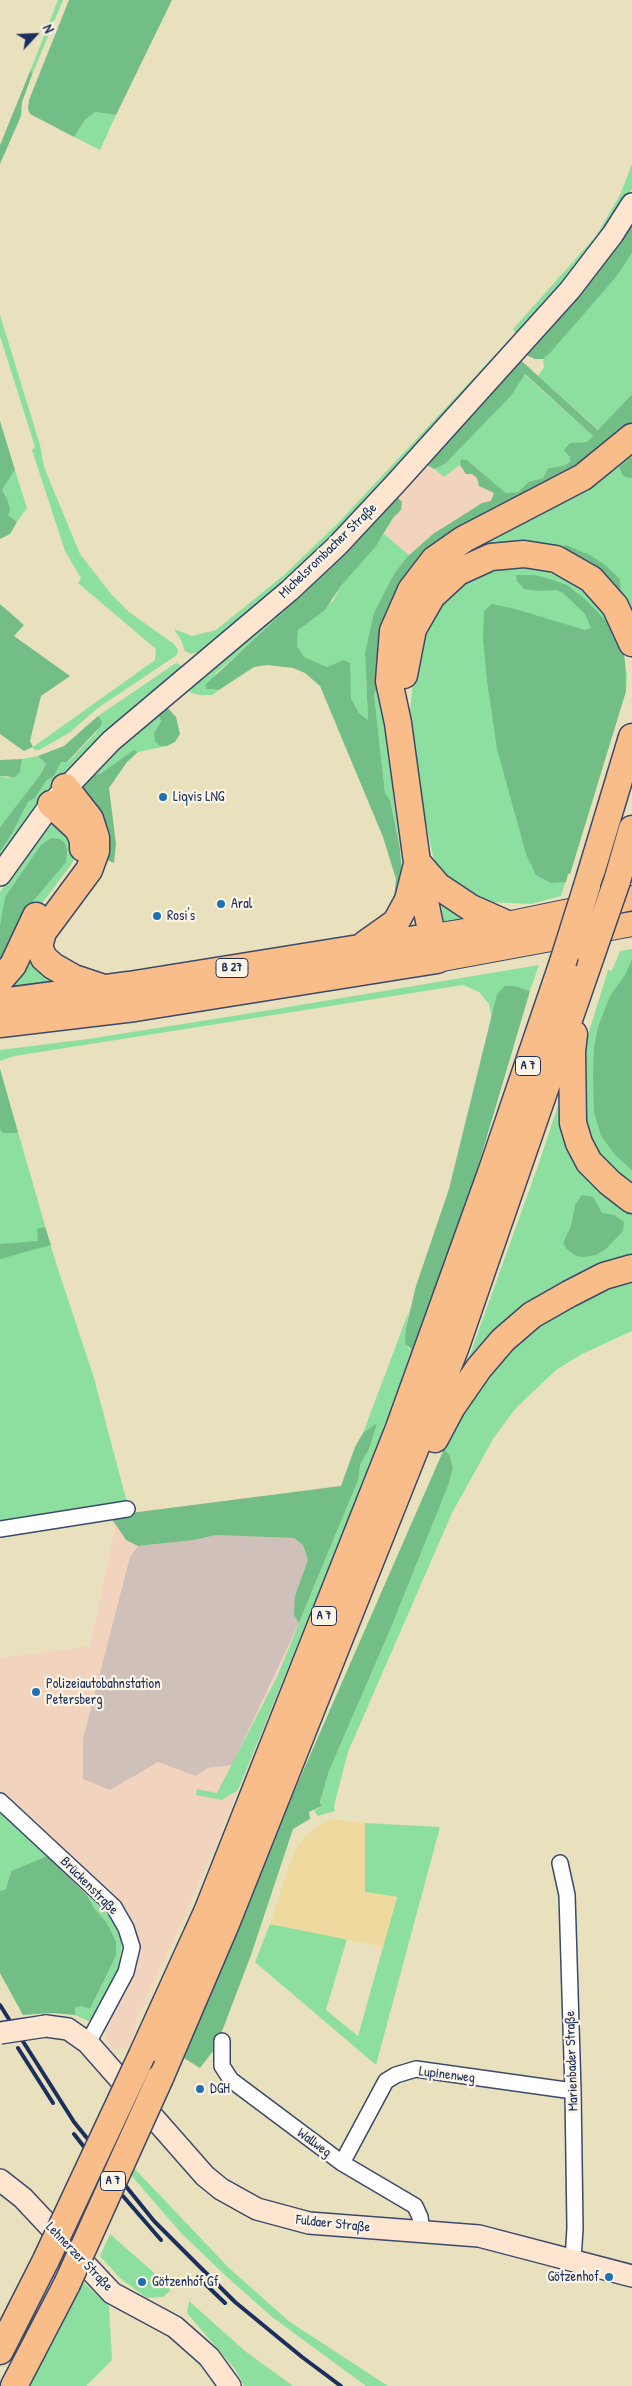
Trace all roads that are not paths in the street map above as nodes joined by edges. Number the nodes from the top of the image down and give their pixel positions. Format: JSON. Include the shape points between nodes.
{"nodes":[{"id":1,"x":632,"y":204,"type":"edge"},
{"id":2,"x":632,"y":437,"type":"edge"},
{"id":3,"x":632,"y":643,"type":"edge"},
{"id":4,"x":398,"y":722,"type":"junction"},
{"id":5,"x":632,"y":737,"type":"edge"},
{"id":6,"x":58,"y":796,"type":"junction"},
{"id":7,"x":632,"y":829,"type":"edge"},
{"id":8,"x":418,"y":862,"type":"junction"},
{"id":9,"x":0,"y":875,"type":"edge"},
{"id":10,"x":624,"y":889,"type":"edge"},
{"id":11,"x":507,"y":924,"type":"junction"},
{"id":12,"x":632,"y":924,"type":"edge"},
{"id":13,"x":359,"y":947,"type":"junction"},
{"id":14,"x":435,"y":948,"type":"junction"},
{"id":15,"x":0,"y":980,"type":"edge"},
{"id":16,"x":104,"y":988,"type":"junction"},
{"id":17,"x":580,"y":988,"type":"junction"},
{"id":18,"x":0,"y":1002,"type":"edge"},
{"id":19,"x":0,"y":1024,"type":"edge"},
{"id":20,"x":632,"y":1200,"type":"edge"},
{"id":21,"x":632,"y":1268,"type":"edge"},
{"id":22,"x":126,"y":1509,"type":"dead end"},
{"id":23,"x":390,"y":1517,"type":"junction"},
{"id":24,"x":0,"y":1529,"type":"edge"},
{"id":25,"x":0,"y":1801,"type":"edge"},
{"id":26,"x":560,"y":1863,"type":"dead end"},
{"id":27,"x":0,"y":2033,"type":"edge"},
{"id":28,"x":222,"y":2041,"type":"dead end"},
{"id":29,"x":88,"y":2043,"type":"junction"},
{"id":30,"x":573,"y":2091,"type":"junction"},
{"id":31,"x":342,"y":2163,"type":"junction"},
{"id":32,"x":0,"y":2180,"type":"edge"},
{"id":33,"x":422,"y":2231,"type":"junction"},
{"id":34,"x":573,"y":2260,"type":"junction"},
{"id":35,"x":632,"y":2276,"type":"edge"},
{"id":36,"x":0,"y":2351,"type":"edge"},
{"id":37,"x":14,"y":2386,"type":"edge"},
{"id":38,"x":230,"y":2386,"type":"edge"}],
"edges":[{"from":1,"to":6,"type":"street","name":"Michelsrombacher Straße","via":[[570,290],[337,546],[289,591],[129,725]]},
{"from":2,"to":4,"type":"highway","via":[[583,477],[464,539],[434,560],[411,590],[394,631],[389,681]]},
{"from":3,"to":4,"type":"highway","via":[[615,606],[591,579],[556,559],[524,554],[491,557],[458,572],[432,596],[413,629]]},
{"from":4,"to":8,"type":"highway"},
{"from":5,"to":36,"type":"highway","number":"A 7","bridge":true,"via":[[563,962],[399,1428],[207,1912],[46,2260]]},
{"from":6,"to":9,"type":"street","name":"Michelsrombacher Straße"},
{"from":6,"to":15,"type":"highway","via":[[83,840],[83,853],[78,866],[37,913],[13,965]]},
{"from":6,"to":16,"type":"highway","via":[[90,819],[96,851],[89,870],[43,932],[40,947],[44,958],[53,966],[74,978]]},
{"from":7,"to":10,"type":"highway","number":"A 7"},
{"from":8,"to":11,"type":"highway","via":[[438,886],[471,908]]},
{"from":8,"to":13,"type":"highway","via":[[408,900],[396,922]]},
{"from":8,"to":14,"type":"highway"},
{"from":10,"to":11,"type":"main road","number":"B 27"},
{"from":10,"to":17,"type":"highway","number":"A 7","bridge":true,"via":[[591,956]]},
{"from":11,"to":14,"type":"main road","number":"B 27"},
{"from":12,"to":14,"type":"main road","number":"B 27"},
{"from":13,"to":14,"type":"highway","number":"B 27"},
{"from":13,"to":16,"type":"highway","number":"B 27"},
{"from":14,"to":19,"type":"highway","number":"B 27","via":[[135,1008]]},
{"from":16,"to":18,"type":"highway","number":"B 27"},
{"from":17,"to":20,"type":"highway","via":[[572,1052],[573,1123],[589,1162]]},
{"from":17,"to":23,"type":"highway","number":"A 7","via":[[484,1267]]},
{"from":21,"to":23,"type":"highway","via":[[604,1276],[569,1294],[532,1316],[503,1340],[452,1408]]},
{"from":22,"to":24,"type":"street"},
{"from":23,"to":37,"type":"highway","number":"A 7","bridge":true,"via":[[226,1924],[160,2078],[67,2284]]},
{"from":25,"to":29,"type":"street","name":"Brückenstraße","via":[[114,1907],[126,1928],[132,1947],[126,1972]]},
{"from":26,"to":30,"type":"street","name":"Marienbader Straße","via":[[566,1895]]},
{"from":27,"to":29,"type":"street","name":"Fuldaer Straße","bridge":true,"via":[[46,2026],[68,2029]]},
{"from":28,"to":31,"type":"street","name":"Wallweg","via":[[222,2066],[231,2080]]},
{"from":29,"to":33,"type":"street","name":"Fuldaer Straße","via":[[190,2161],[239,2200],[276,2216],[309,2224]]},
{"from":30,"to":31,"type":"street","name":"Lupinenweg","via":[[416,2069],[396,2075],[386,2081]]},
{"from":30,"to":34,"type":"street","name":"Marienbader Straße"},
{"from":31,"to":33,"type":"street","name":"Wallweg","via":[[415,2206]]},
{"from":32,"to":38,"type":"street","name":"Lehnerzer Straße","via":[[23,2198],[112,2293],[175,2327],[209,2358]]},
{"from":33,"to":34,"type":"street","name":"Fuldaer Straße","via":[[479,2236]]},
{"from":34,"to":35,"type":"street","name":"Fuldaer Straße"}]}
